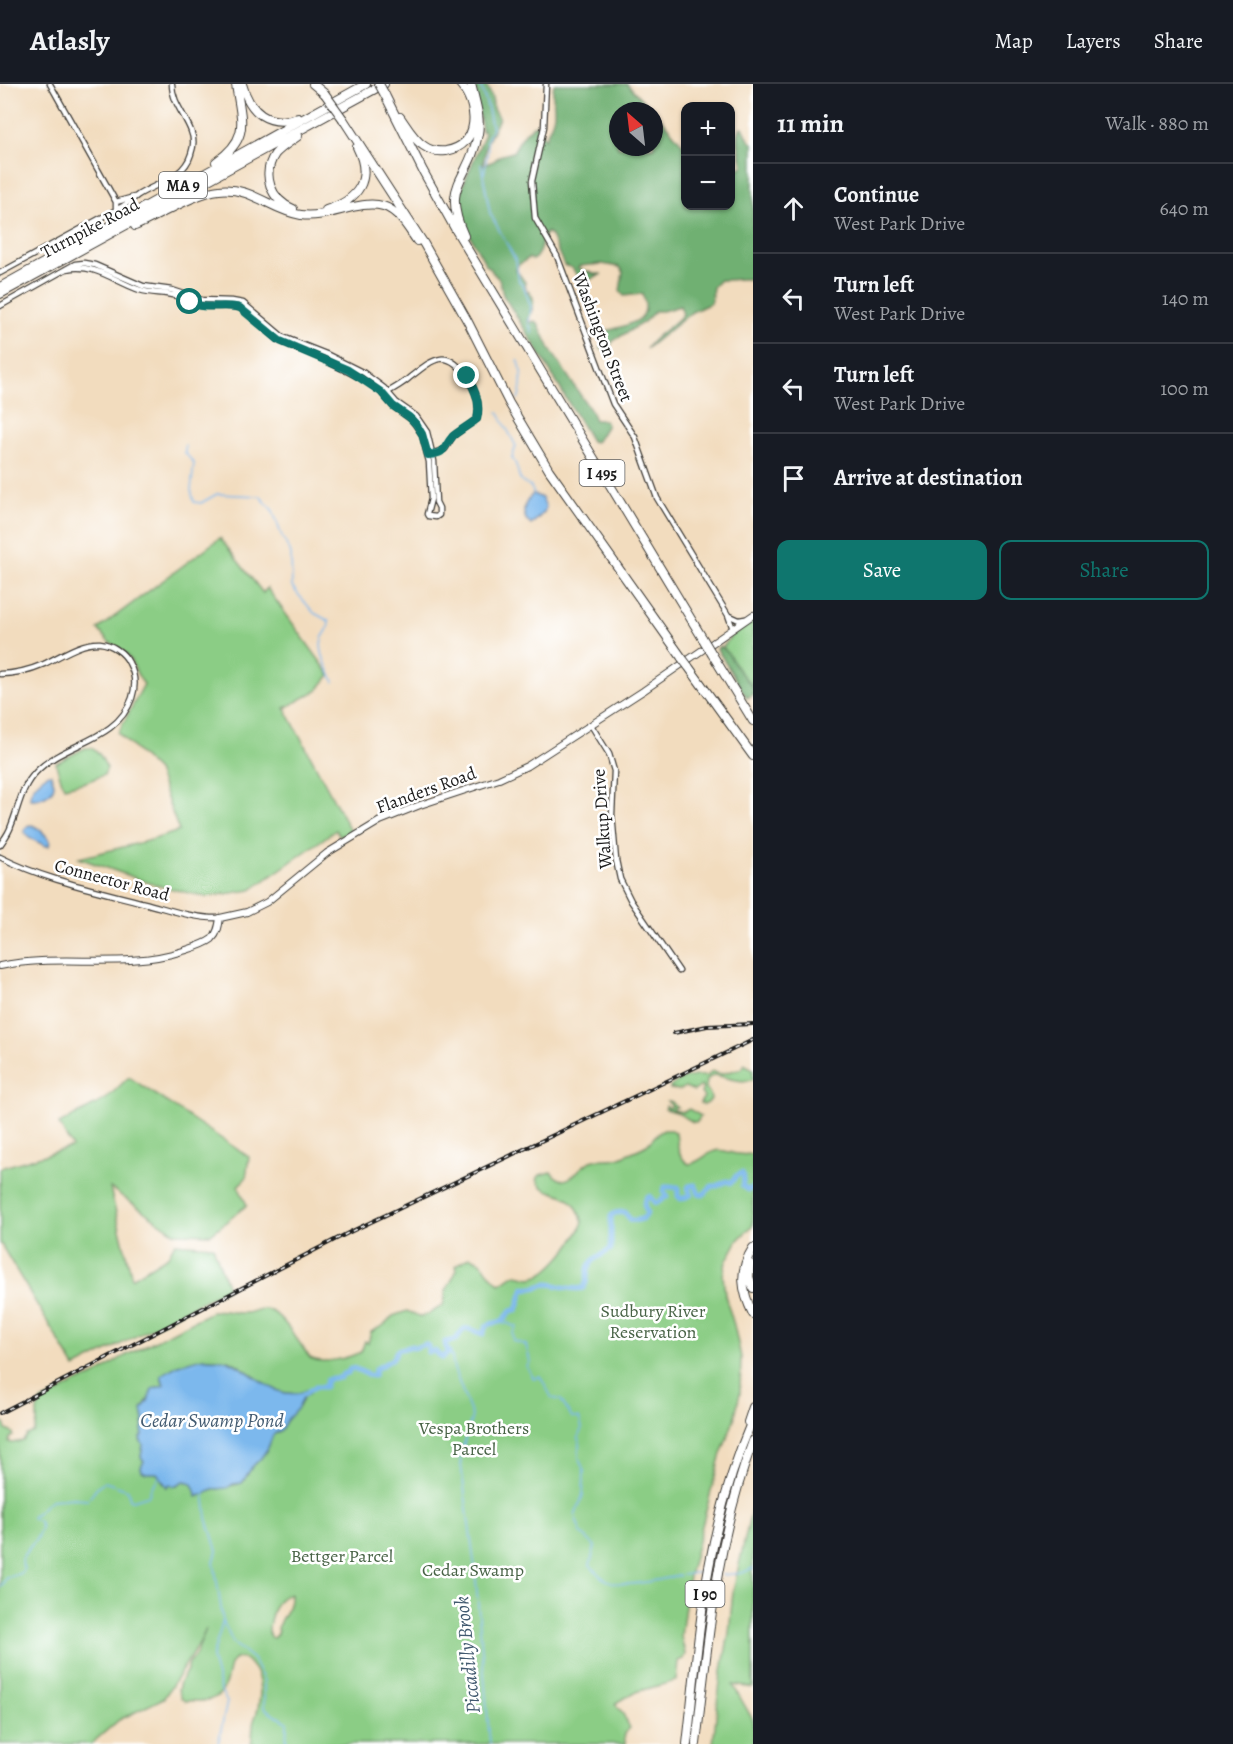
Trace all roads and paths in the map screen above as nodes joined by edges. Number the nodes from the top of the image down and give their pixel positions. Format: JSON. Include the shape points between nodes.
{"nodes":[{"id":1,"x":50,"y":84,"type":"edge"},
{"id":2,"x":172,"y":84,"type":"edge"},
{"id":3,"x":236,"y":84,"type":"edge"},
{"id":4,"x":242,"y":84,"type":"edge"},
{"id":5,"x":313,"y":84,"type":"edge"},
{"id":6,"x":318,"y":84,"type":"edge"},
{"id":7,"x":366,"y":84,"type":"edge"},
{"id":8,"x":460,"y":84,"type":"edge"},
{"id":9,"x":471,"y":84,"type":"edge"},
{"id":10,"x":546,"y":84,"type":"edge"},
{"id":11,"x":382,"y":85,"type":"edge"},
{"id":12,"x":325,"y":94,"type":"junction"},
{"id":13,"x":385,"y":95,"type":"junction"},
{"id":14,"x":337,"y":105,"type":"junction"},
{"id":15,"x":343,"y":119,"type":"junction"},
{"id":16,"x":136,"y":196,"type":"junction"},
{"id":17,"x":160,"y":197,"type":"junction"},
{"id":18,"x":116,"y":202,"type":"junction"},
{"id":19,"x":116,"y":210,"type":"junction"},
{"id":20,"x":66,"y":258,"type":"junction"},
{"id":21,"x":89,"y":266,"type":"junction"},
{"id":22,"x":0,"y":273,"type":"edge"},
{"id":23,"x":442,"y":275,"type":"junction"},
{"id":24,"x":486,"y":280,"type":"junction"},
{"id":25,"x":0,"y":287,"type":"edge"},
{"id":26,"x":0,"y":294,"type":"edge"},
{"id":27,"x":0,"y":306,"type":"edge"},
{"id":28,"x":388,"y":392,"type":"junction"},
{"id":29,"x":430,"y":455,"type":"junction"},
{"id":30,"x":728,"y":615,"type":"junction"},
{"id":31,"x":753,"y":615,"type":"edge"},
{"id":32,"x":746,"y":619,"type":"junction"},
{"id":33,"x":733,"y":629,"type":"junction"},
{"id":34,"x":0,"y":674,"type":"edge"},
{"id":35,"x":753,"y":721,"type":"edge"},
{"id":36,"x":591,"y":725,"type":"junction"},
{"id":37,"x":753,"y":756,"type":"edge"},
{"id":38,"x":0,"y":845,"type":"edge"},
{"id":39,"x":0,"y":856,"type":"edge"},
{"id":40,"x":220,"y":918,"type":"junction"},
{"id":41,"x":0,"y":966,"type":"edge"},
{"id":42,"x":679,"y":971,"type":"dead end"},
{"id":43,"x":753,"y":1248,"type":"edge"},
{"id":44,"x":753,"y":1256,"type":"edge"},
{"id":45,"x":753,"y":1288,"type":"edge"},
{"id":46,"x":753,"y":1314,"type":"edge"},
{"id":47,"x":753,"y":1407,"type":"edge"},
{"id":48,"x":753,"y":1418,"type":"edge"},
{"id":49,"x":753,"y":1441,"type":"edge"},
{"id":50,"x":741,"y":1447,"type":"junction"},
{"id":51,"x":753,"y":1451,"type":"edge"},
{"id":52,"x":735,"y":1493,"type":"junction"},
{"id":53,"x":687,"y":1744,"type":"edge"},
{"id":54,"x":696,"y":1744,"type":"edge"}],
"edges":[{"from":1,"to":18,"type":"street"},
{"from":2,"to":16,"type":"street","via":[[191,131],[189,161],[182,171]]},
{"from":3,"to":17,"type":"highway","via":[[241,125],[237,143],[221,159]]},
{"from":4,"to":14,"type":"highway","via":[[255,110],[274,121],[295,119]]},
{"from":5,"to":12,"type":"highway"},
{"from":6,"to":12,"type":"highway","number":"I 495"},
{"from":7,"to":14,"type":"highway","name":"Turnpike Road","number":"MA 9"},
{"from":8,"to":13,"type":"highway","via":[[472,107],[473,127],[462,144],[446,151],[421,145]]},
{"from":9,"to":24,"type":"highway","via":[[479,115],[478,132],[457,185],[454,204],[462,231]]},
{"from":10,"to":30,"type":"street","name":"Washington Street","via":[[544,127],[532,181],[535,218],[557,256],[613,405],[635,437],[657,498]]},
{"from":11,"to":13,"type":"highway","number":"I 495","bridge":true},
{"from":11,"to":14,"type":"highway","name":"Turnpike Road","number":"MA 9"},
{"from":12,"to":15,"type":"highway","number":"I 495","bridge":true},
{"from":13,"to":24,"type":"highway","number":"I 495"},
{"from":14,"to":15,"type":"highway","via":[[273,158],[270,184],[284,205],[301,211],[319,211],[338,205],[357,192],[364,166]]},
{"from":14,"to":17,"type":"highway","name":"Turnpike Road","number":"MA 9"},
{"from":14,"to":20,"type":"highway","name":"Turnpike Road","number":"MA 9"},
{"from":15,"to":23,"type":"highway","number":"I 495"},
{"from":16,"to":18,"type":"street"},
{"from":16,"to":19,"type":"street"},
{"from":17,"to":25,"type":"highway","name":"Turnpike Road","number":"MA 9"},
{"from":18,"to":19,"type":"street"},
{"from":19,"to":22,"type":"street"},
{"from":20,"to":23,"type":"highway","via":[[204,194],[233,190],[302,216],[369,205],[385,207],[399,216]]},
{"from":20,"to":26,"type":"highway","name":"Turnpike Road","number":"MA 9"},
{"from":21,"to":27,"type":"street","via":[[75,264]]},
{"from":21,"to":28,"type":"street","via":[[107,269],[148,287],[202,300],[243,303],[283,337],[364,373]]},
{"from":21,"to":29,"type":"street","via":[[147,292],[176,296],[194,304],[243,309],[280,341],[348,370],[381,392],[416,424]]},
{"from":23,"to":37,"type":"highway","number":"I 495","bridge":true,"via":[[544,463]]},
{"from":24,"to":35,"type":"highway","number":"I 495","bridge":true},
{"from":28,"to":29,"type":"street","via":[[420,421],[427,432]]},
{"from":28,"to":29,"type":"street","via":[[426,364],[440,359],[452,360],[467,376],[479,403],[477,419],[453,436],[445,449]]},
{"from":29,"to":29,"type":"street","via":[[431,499],[427,514],[436,517],[440,512]]},
{"from":30,"to":32,"type":"street"},
{"from":30,"to":33,"type":"street","name":"Washington Street"},
{"from":31,"to":32,"type":"main road","name":"Flanders Road"},
{"from":32,"to":33,"type":"main road","name":"Flanders Road"},
{"from":33,"to":36,"type":"main road","name":"Flanders Road"},
{"from":34,"to":38,"type":"street","via":[[24,671],[88,644],[100,643],[127,659],[135,684],[128,707],[118,721],[50,760],[32,777]]},
{"from":36,"to":40,"type":"main road","name":"Flanders Road","via":[[516,772],[380,821],[327,853],[267,902],[247,912]]},
{"from":36,"to":42,"type":"street","name":"Walkup Drive","via":[[609,754],[614,771],[612,814],[621,882]]},
{"from":39,"to":40,"type":"street","name":"Connector Road","via":[[61,881],[197,917]]},
{"from":40,"to":41,"type":"main road","via":[[210,940],[163,957]]},
{"from":43,"to":46,"type":"highway","via":[[742,1280]]},
{"from":44,"to":45,"type":"highway","via":[[748,1273]]},
{"from":47,"to":50,"type":"highway"},
{"from":48,"to":50,"type":"highway","number":"I 90"},
{"from":49,"to":52,"type":"highway","number":"I 90"},
{"from":50,"to":53,"type":"highway","number":"I 90","via":[[709,1568]]},
{"from":51,"to":52,"type":"highway"},
{"from":52,"to":54,"type":"highway","number":"I 90","via":[[716,1579]]}]}
